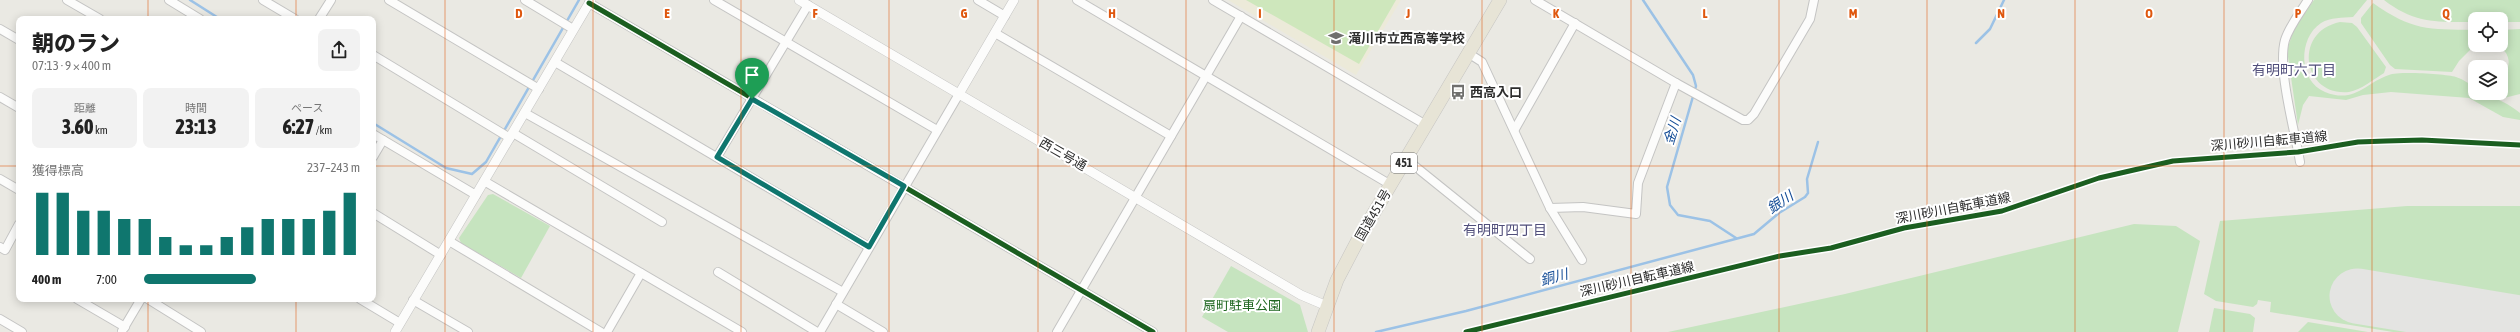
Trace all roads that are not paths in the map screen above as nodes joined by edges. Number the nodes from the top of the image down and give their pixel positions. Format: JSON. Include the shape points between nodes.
{"nodes":[{"id":1,"x":67,"y":0,"type":"edge"},
{"id":2,"x":169,"y":0,"type":"edge"},
{"id":3,"x":262,"y":0,"type":"edge"},
{"id":4,"x":331,"y":0,"type":"edge"},
{"id":5,"x":389,"y":0,"type":"edge"},
{"id":6,"x":525,"y":0,"type":"edge"},
{"id":7,"x":714,"y":0,"type":"edge"},
{"id":8,"x":799,"y":0,"type":"edge"},
{"id":9,"x":978,"y":0,"type":"edge"},
{"id":10,"x":1014,"y":0,"type":"edge"},
{"id":11,"x":1077,"y":0,"type":"edge"},
{"id":12,"x":1213,"y":0,"type":"edge"},
{"id":13,"x":1500,"y":0,"type":"edge"},
{"id":14,"x":1535,"y":0,"type":"edge"},
{"id":15,"x":1814,"y":0,"type":"edge"},
{"id":16,"x":2308,"y":0,"type":"edge"},
{"id":17,"x":590,"y":1,"type":"edge"},
{"id":18,"x":808,"y":5,"type":"junction"},
{"id":19,"x":95,"y":16,"type":"edge"},
{"id":20,"x":195,"y":16,"type":"edge"},
{"id":21,"x":290,"y":16,"type":"edge"},
{"id":22,"x":321,"y":16,"type":"edge"},
{"id":23,"x":1005,"y":16,"type":"junction"},
{"id":24,"x":1241,"y":16,"type":"junction"},
{"id":25,"x":1576,"y":23,"type":"junction"},
{"id":26,"x":0,"y":29,"type":"edge"},
{"id":27,"x":574,"y":29,"type":"junction"},
{"id":28,"x":995,"y":33,"type":"junction"},
{"id":29,"x":16,"y":38,"type":"edge"},
{"id":30,"x":787,"y":42,"type":"junction"},
{"id":31,"x":1468,"y":53,"type":"junction"},
{"id":32,"x":376,"y":57,"type":"edge"},
{"id":33,"x":555,"y":62,"type":"junction"},
{"id":34,"x":1206,"y":76,"type":"junction"},
{"id":35,"x":1676,"y":83,"type":"junction"},
{"id":36,"x":539,"y":89,"type":"junction"},
{"id":37,"x":959,"y":94,"type":"junction"},
{"id":38,"x":0,"y":97,"type":"edge"},
{"id":39,"x":752,"y":99,"type":"junction"},
{"id":40,"x":16,"y":106,"type":"edge"},
{"id":41,"x":525,"y":113,"type":"junction"},
{"id":42,"x":1426,"y":125,"type":"junction"},
{"id":43,"x":1515,"y":129,"type":"junction"},
{"id":44,"x":937,"y":130,"type":"junction"},
{"id":45,"x":512,"y":135,"type":"junction"},
{"id":46,"x":376,"y":136,"type":"edge"},
{"id":47,"x":1171,"y":136,"type":"junction"},
{"id":48,"x":383,"y":140,"type":"junction"},
{"id":49,"x":376,"y":152,"type":"edge"},
{"id":50,"x":717,"y":157,"type":"junction"},
{"id":51,"x":1406,"y":159,"type":"junction"},
{"id":52,"x":2300,"y":162,"type":"dead end"},
{"id":53,"x":0,"y":179,"type":"edge"},
{"id":54,"x":484,"y":181,"type":"junction"},
{"id":55,"x":1391,"y":185,"type":"junction"},
{"id":56,"x":904,"y":186,"type":"junction"},
{"id":57,"x":16,"y":188,"type":"edge"},
{"id":58,"x":476,"y":195,"type":"junction"},
{"id":59,"x":1136,"y":197,"type":"junction"},
{"id":60,"x":1550,"y":208,"type":"junction"},
{"id":61,"x":376,"y":215,"type":"edge"},
{"id":62,"x":662,"y":222,"type":"dead end"},
{"id":63,"x":16,"y":229,"type":"edge"},
{"id":64,"x":449,"y":241,"type":"junction"},
{"id":65,"x":0,"y":247,"type":"edge"},
{"id":66,"x":869,"y":247,"type":"junction"},
{"id":67,"x":441,"y":254,"type":"junction"},
{"id":68,"x":1530,"y":259,"type":"dead end"},
{"id":69,"x":1582,"y":260,"type":"dead end"},
{"id":70,"x":718,"y":272,"type":"dead end"},
{"id":71,"x":641,"y":273,"type":"junction"},
{"id":72,"x":1082,"y":290,"type":"junction"},
{"id":73,"x":843,"y":292,"type":"junction"},
{"id":74,"x":413,"y":300,"type":"junction"},
{"id":75,"x":81,"y":302,"type":"edge"},
{"id":76,"x":139,"y":302,"type":"edge"},
{"id":77,"x":153,"y":302,"type":"edge"},
{"id":78,"x":365,"y":302,"type":"edge"},
{"id":79,"x":836,"y":304,"type":"junction"},
{"id":80,"x":1327,"y":306,"type":"junction"},
{"id":81,"x":0,"y":319,"type":"edge"},
{"id":82,"x":400,"y":323,"type":"junction"},
{"id":83,"x":123,"y":330,"type":"edge"},
{"id":84,"x":22,"y":332,"type":"edge"},
{"id":85,"x":201,"y":332,"type":"edge"},
{"id":86,"x":395,"y":332,"type":"edge"},
{"id":87,"x":468,"y":332,"type":"edge"},
{"id":88,"x":601,"y":332,"type":"edge"},
{"id":89,"x":607,"y":332,"type":"edge"},
{"id":90,"x":742,"y":332,"type":"edge"},
{"id":91,"x":818,"y":332,"type":"edge"},
{"id":92,"x":883,"y":332,"type":"edge"},
{"id":93,"x":1057,"y":332,"type":"edge"},
{"id":94,"x":1153,"y":332,"type":"edge"},
{"id":95,"x":1318,"y":332,"type":"edge"}],
"edges":[{"from":1,"to":19,"type":"street"},
{"from":2,"to":20,"type":"street"},
{"from":3,"to":21,"type":"street"},
{"from":4,"to":22,"type":"street"},
{"from":5,"to":36,"type":"street"},
{"from":6,"to":27,"type":"street"},
{"from":7,"to":30,"type":"street"},
{"from":8,"to":18,"type":"street","name":"西三号通"},
{"from":9,"to":23,"type":"street"},
{"from":10,"to":23,"type":"street"},
{"from":11,"to":34,"type":"street"},
{"from":12,"to":24,"type":"street"},
{"from":13,"to":31,"type":"highway","name":"国道451号","number":"451"},
{"from":14,"to":25,"type":"street"},
{"from":15,"to":35,"type":"street","via":[[1810,19],[1748,120],[1737,118]]},
{"from":16,"to":52,"type":"street","via":[[2291,27],[2284,48],[2284,72]]},
{"from":17,"to":27,"type":"street"},
{"from":17,"to":39,"type":"street"},
{"from":18,"to":30,"type":"street"},
{"from":18,"to":37,"type":"street","name":"西三号通"},
{"from":23,"to":28,"type":"street"},
{"from":24,"to":34,"type":"street"},
{"from":24,"to":42,"type":"street"},
{"from":25,"to":35,"type":"street"},
{"from":25,"to":43,"type":"street"},
{"from":26,"to":29,"type":"street"},
{"from":27,"to":33,"type":"street"},
{"from":28,"to":37,"type":"street"},
{"from":28,"to":47,"type":"street"},
{"from":30,"to":39,"type":"street"},
{"from":30,"to":44,"type":"street"},
{"from":31,"to":42,"type":"highway","name":"国道451号","number":"451"},
{"from":31,"to":43,"type":"street","via":[[1482,62]]},
{"from":32,"to":45,"type":"street"},
{"from":33,"to":36,"type":"street"},
{"from":33,"to":50,"type":"street"},
{"from":34,"to":47,"type":"street"},
{"from":34,"to":55,"type":"street"},
{"from":35,"to":60,"type":"street","via":[[1638,183],[1636,214],[1583,207]]},
{"from":36,"to":41,"type":"street"},
{"from":37,"to":44,"type":"street"},
{"from":37,"to":59,"type":"street","name":"西三号通"},
{"from":38,"to":40,"type":"street"},
{"from":39,"to":50,"type":"street"},
{"from":39,"to":56,"type":"street"},
{"from":41,"to":45,"type":"street"},
{"from":41,"to":73,"type":"street"},
{"from":42,"to":51,"type":"highway","name":"国道451号","number":"451"},
{"from":43,"to":60,"type":"street"},
{"from":44,"to":56,"type":"street"},
{"from":45,"to":54,"type":"street"},
{"from":45,"to":62,"type":"street"},
{"from":46,"to":48,"type":"street"},
{"from":47,"to":59,"type":"street"},
{"from":48,"to":49,"type":"street"},
{"from":48,"to":58,"type":"street"},
{"from":50,"to":66,"type":"street"},
{"from":51,"to":55,"type":"highway","name":"国道451号","number":"451"},
{"from":51,"to":68,"type":"street"},
{"from":53,"to":57,"type":"street"},
{"from":54,"to":58,"type":"street"},
{"from":54,"to":71,"type":"street"},
{"from":55,"to":80,"type":"highway","name":"国道451号","number":"451","via":[[1359,238]]},
{"from":56,"to":66,"type":"street"},
{"from":56,"to":72,"type":"street"},
{"from":58,"to":64,"type":"street"},
{"from":59,"to":72,"type":"street"},
{"from":59,"to":80,"type":"street","name":"西三号通","via":[[1301,295]]},
{"from":60,"to":69,"type":"street"},
{"from":61,"to":67,"type":"street"},
{"from":63,"to":65,"type":"street","via":[[4,250]]},
{"from":64,"to":67,"type":"street"},
{"from":64,"to":88,"type":"street"},
{"from":66,"to":73,"type":"street"},
{"from":67,"to":74,"type":"street"},
{"from":70,"to":91,"type":"street"},
{"from":71,"to":89,"type":"street"},
{"from":71,"to":90,"type":"street"},
{"from":72,"to":93,"type":"street"},
{"from":72,"to":94,"type":"street"},
{"from":73,"to":79,"type":"street"},
{"from":74,"to":82,"type":"street"},
{"from":74,"to":87,"type":"street"},
{"from":75,"to":83,"type":"street"},
{"from":76,"to":83,"type":"street"},
{"from":77,"to":85,"type":"street"},
{"from":78,"to":82,"type":"street"},
{"from":79,"to":91,"type":"street"},
{"from":79,"to":92,"type":"street"},
{"from":80,"to":95,"type":"highway","name":"国道451号","number":"451"},
{"from":81,"to":84,"type":"street"},
{"from":82,"to":86,"type":"street"}]}
